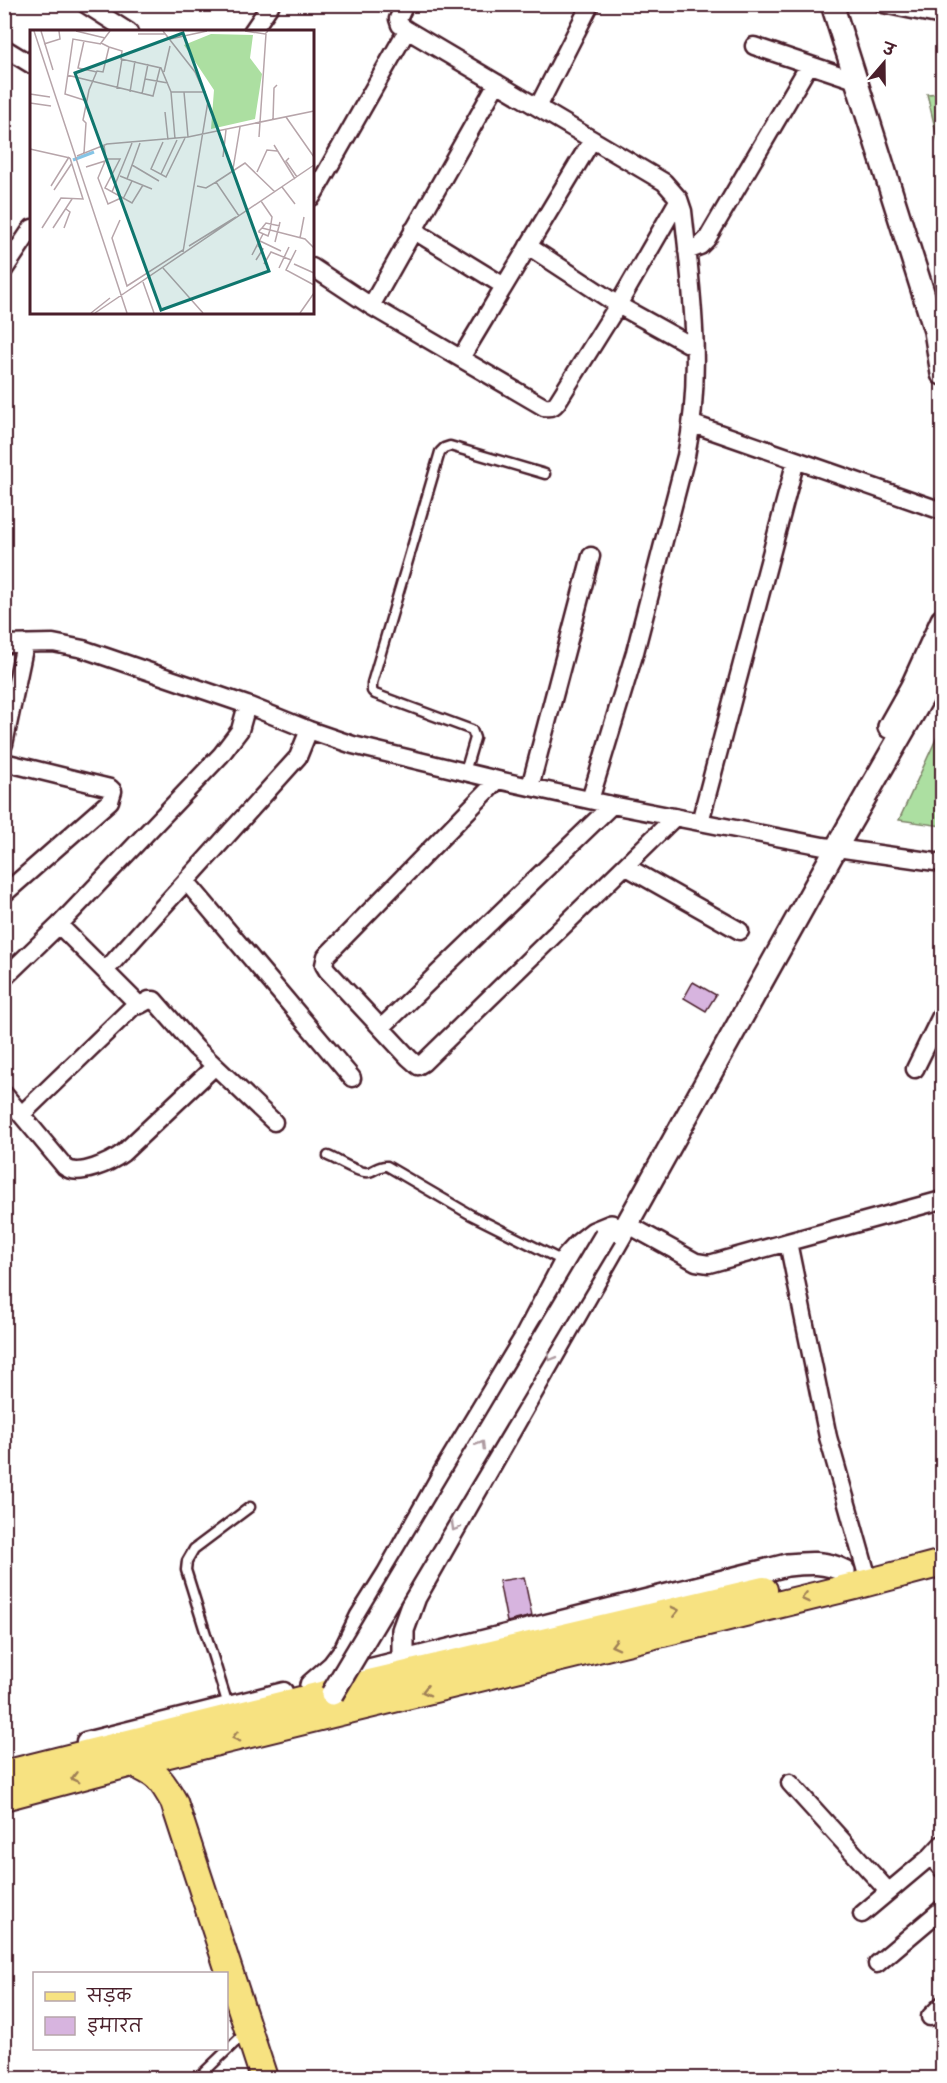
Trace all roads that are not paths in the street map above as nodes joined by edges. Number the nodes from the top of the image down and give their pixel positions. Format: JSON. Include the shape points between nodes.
{"nodes":[{"id":1,"x":85,"y":4,"type":"edge"},
{"id":2,"x":271,"y":4,"type":"edge"},
{"id":3,"x":405,"y":4,"type":"edge"},
{"id":4,"x":832,"y":4,"type":"edge"},
{"id":5,"x":847,"y":4,"type":"edge"},
{"id":6,"x":884,"y":4,"type":"edge"},
{"id":7,"x":589,"y":7,"type":"dead end"},
{"id":8,"x":942,"y":16,"type":"edge"},
{"id":9,"x":126,"y":30,"type":"edge"},
{"id":10,"x":253,"y":30,"type":"edge"},
{"id":11,"x":407,"y":30,"type":"junction"},
{"id":12,"x":754,"y":46,"type":"dead end"},
{"id":13,"x":4,"y":48,"type":"edge"},
{"id":14,"x":30,"y":64,"type":"edge"},
{"id":15,"x":809,"y":65,"type":"junction"},
{"id":16,"x":855,"y":80,"type":"junction"},
{"id":17,"x":497,"y":83,"type":"junction"},
{"id":18,"x":538,"y":107,"type":"junction"},
{"id":19,"x":592,"y":140,"type":"junction"},
{"id":20,"x":314,"y":193,"type":"edge"},
{"id":21,"x":679,"y":199,"type":"junction"},
{"id":22,"x":413,"y":230,"type":"junction"},
{"id":23,"x":30,"y":231,"type":"edge"},
{"id":24,"x":528,"y":246,"type":"junction"},
{"id":25,"x":687,"y":251,"type":"junction"},
{"id":26,"x":7,"y":260,"type":"edge"},
{"id":27,"x":314,"y":268,"type":"edge"},
{"id":28,"x":504,"y":286,"type":"junction"},
{"id":29,"x":618,"y":305,"type":"junction"},
{"id":30,"x":371,"y":306,"type":"junction"},
{"id":31,"x":942,"y":307,"type":"edge"},
{"id":32,"x":694,"y":347,"type":"junction"},
{"id":33,"x":461,"y":358,"type":"junction"},
{"id":34,"x":942,"y":374,"type":"edge"},
{"id":35,"x":693,"y":424,"type":"junction"},
{"id":36,"x":796,"y":460,"type":"junction"},
{"id":37,"x":544,"y":474,"type":"dead end"},
{"id":38,"x":942,"y":511,"type":"edge"},
{"id":39,"x":591,"y":556,"type":"dead end"},
{"id":40,"x":942,"y":620,"type":"edge"},
{"id":41,"x":4,"y":644,"type":"edge"},
{"id":42,"x":25,"y":644,"type":"junction"},
{"id":43,"x":942,"y":659,"type":"edge"},
{"id":44,"x":247,"y":705,"type":"junction"},
{"id":45,"x":309,"y":730,"type":"junction"},
{"id":46,"x":4,"y":744,"type":"edge"},
{"id":47,"x":4,"y":762,"type":"edge"},
{"id":48,"x":465,"y":772,"type":"junction"},
{"id":49,"x":498,"y":780,"type":"junction"},
{"id":50,"x":530,"y":787,"type":"junction"},
{"id":51,"x":590,"y":800,"type":"junction"},
{"id":52,"x":612,"y":805,"type":"junction"},
{"id":53,"x":675,"y":818,"type":"junction"},
{"id":54,"x":700,"y":822,"type":"junction"},
{"id":55,"x":829,"y":847,"type":"junction"},
{"id":56,"x":942,"y":863,"type":"edge"},
{"id":57,"x":625,"y":866,"type":"junction"},
{"id":58,"x":186,"y":881,"type":"junction"},
{"id":59,"x":4,"y":894,"type":"edge"},
{"id":60,"x":59,"y":925,"type":"junction"},
{"id":61,"x":740,"y":931,"type":"dead end"},
{"id":62,"x":105,"y":971,"type":"junction"},
{"id":63,"x":4,"y":978,"type":"edge"},
{"id":64,"x":137,"y":1003,"type":"junction"},
{"id":65,"x":942,"y":1014,"type":"edge"},
{"id":66,"x":381,"y":1028,"type":"junction"},
{"id":67,"x":215,"y":1066,"type":"junction"},
{"id":68,"x":915,"y":1069,"type":"dead end"},
{"id":69,"x":352,"y":1078,"type":"dead end"},
{"id":70,"x":10,"y":1103,"type":"edge"},
{"id":71,"x":274,"y":1122,"type":"dead end"},
{"id":72,"x":328,"y":1156,"type":"dead end"},
{"id":73,"x":942,"y":1200,"type":"edge"},
{"id":74,"x":615,"y":1228,"type":"junction"},
{"id":75,"x":788,"y":1242,"type":"junction"},
{"id":76,"x":566,"y":1262,"type":"junction"},
{"id":77,"x":250,"y":1507,"type":"dead end"},
{"id":78,"x":942,"y":1548,"type":"edge"},
{"id":79,"x":942,"y":1563,"type":"edge"},
{"id":80,"x":860,"y":1574,"type":"junction"},
{"id":81,"x":403,"y":1660,"type":"junction"},
{"id":82,"x":322,"y":1689,"type":"junction"},
{"id":83,"x":228,"y":1705,"type":"junction"},
{"id":84,"x":4,"y":1761,"type":"edge"},
{"id":85,"x":132,"y":1763,"type":"junction"},
{"id":86,"x":4,"y":1774,"type":"edge"},
{"id":87,"x":789,"y":1783,"type":"dead end"},
{"id":88,"x":4,"y":1797,"type":"edge"},
{"id":89,"x":942,"y":1844,"type":"edge"},
{"id":90,"x":931,"y":1856,"type":"junction"},
{"id":91,"x":942,"y":1869,"type":"edge"},
{"id":92,"x":888,"y":1891,"type":"junction"},
{"id":93,"x":942,"y":1909,"type":"edge"},
{"id":94,"x":861,"y":1914,"type":"dead end"},
{"id":95,"x":877,"y":1964,"type":"dead end"},
{"id":96,"x":942,"y":2005,"type":"edge"},
{"id":97,"x":930,"y":2017,"type":"dead end"},
{"id":98,"x":248,"y":2030,"type":"junction"},
{"id":99,"x":228,"y":2050,"type":"edge"},
{"id":100,"x":228,"y":2050,"type":"edge"},
{"id":101,"x":198,"y":2079,"type":"edge"},
{"id":102,"x":264,"y":2079,"type":"edge"}],
"edges":[{"from":1,"to":9,"type":"street"},
{"from":2,"to":10,"type":"street"},
{"from":3,"to":11,"type":"street","via":[[398,19]]},
{"from":4,"to":16,"type":"street"},
{"from":5,"to":31,"type":"street"},
{"from":6,"to":8,"type":"street"},
{"from":7,"to":18,"type":"street"},
{"from":11,"to":17,"type":"street"},
{"from":11,"to":20,"type":"street"},
{"from":12,"to":15,"type":"street"},
{"from":13,"to":14,"type":"street"},
{"from":15,"to":16,"type":"street"},
{"from":15,"to":25,"type":"street","via":[[707,239]]},
{"from":16,"to":34,"type":"street","via":[[935,331]]},
{"from":17,"to":18,"type":"street"},
{"from":17,"to":22,"type":"street"},
{"from":18,"to":19,"type":"street"},
{"from":19,"to":21,"type":"street","via":[[664,182]]},
{"from":19,"to":24,"type":"street"},
{"from":21,"to":25,"type":"street"},
{"from":21,"to":29,"type":"street"},
{"from":22,"to":28,"type":"street"},
{"from":22,"to":30,"type":"street"},
{"from":23,"to":26,"type":"street"},
{"from":24,"to":28,"type":"street"},
{"from":24,"to":29,"type":"street"},
{"from":25,"to":32,"type":"street","via":[[694,304]]},
{"from":27,"to":30,"type":"street"},
{"from":28,"to":33,"type":"street"},
{"from":29,"to":32,"type":"street"},
{"from":29,"to":33,"type":"street","via":[[554,406],[544,407]]},
{"from":30,"to":33,"type":"street"},
{"from":32,"to":35,"type":"street"},
{"from":35,"to":36,"type":"street"},
{"from":35,"to":51,"type":"street","via":[[635,652]]},
{"from":36,"to":38,"type":"street"},
{"from":36,"to":54,"type":"street"},
{"from":37,"to":48,"type":"lane","via":[[450,446],[440,452],[372,682],[375,694],[471,730],[475,738]]},
{"from":39,"to":50,"type":"street"},
{"from":40,"to":55,"type":"street"},
{"from":41,"to":42,"type":"street"},
{"from":42,"to":44,"type":"street","via":[[53,643],[83,649]]},
{"from":42,"to":46,"type":"street"},
{"from":43,"to":55,"type":"street","via":[[924,695]]},
{"from":44,"to":45,"type":"street"},
{"from":44,"to":60,"type":"street","via":[[232,743]]},
{"from":45,"to":48,"type":"street","via":[[353,745]]},
{"from":45,"to":58,"type":"street","via":[[301,753]]},
{"from":47,"to":59,"type":"street","via":[[110,788],[113,795]]},
{"from":48,"to":49,"type":"street"},
{"from":49,"to":50,"type":"street"},
{"from":49,"to":66,"type":"street","via":[[326,956],[327,970]]},
{"from":50,"to":51,"type":"street"},
{"from":51,"to":52,"type":"street"},
{"from":52,"to":53,"type":"street"},
{"from":52,"to":66,"type":"street"},
{"from":53,"to":54,"type":"street"},
{"from":53,"to":57,"type":"street"},
{"from":54,"to":55,"type":"street"},
{"from":55,"to":56,"type":"street"},
{"from":55,"to":74,"type":"street"},
{"from":57,"to":61,"type":"street"},
{"from":57,"to":66,"type":"street","via":[[423,1064],[414,1064]]},
{"from":58,"to":62,"type":"street"},
{"from":58,"to":69,"type":"street"},
{"from":60,"to":62,"type":"street"},
{"from":60,"to":63,"type":"street"},
{"from":62,"to":64,"type":"street"},
{"from":64,"to":67,"type":"street","via":[[154,1000]]},
{"from":64,"to":70,"type":"street"},
{"from":65,"to":68,"type":"street"},
{"from":67,"to":70,"type":"street","via":[[123,1153],[78,1172],[65,1167]]},
{"from":67,"to":71,"type":"street"},
{"from":72,"to":76,"type":"lane","via":[[361,1172],[387,1166],[471,1215]]},
{"from":73,"to":75,"type":"street"},
{"from":74,"to":75,"type":"street","via":[[709,1264]]},
{"from":74,"to":76,"type":"street","via":[[594,1233]]},
{"from":74,"to":81,"type":"street","one_way":true,"via":[[415,1597],[403,1630]]},
{"from":82,"to":74,"type":"street","one_way":true,"bridge":true},
{"from":75,"to":80,"type":"street"},
{"from":76,"to":82,"type":"street"},
{"from":77,"to":83,"type":"lane","via":[[194,1549],[186,1570]]},
{"from":78,"to":80,"type":"main road"},
{"from":79,"to":80,"type":"main road"},
{"from":80,"to":81,"type":"street","via":[[811,1563],[787,1565]]},
{"from":82,"to":80,"type":"main road","one_way":true},
{"from":80,"to":85,"type":"main road","one_way":true},
{"from":81,"to":82,"type":"street"},
{"from":82,"to":83,"type":"street"},
{"from":82,"to":86,"type":"main road"},
{"from":83,"to":84,"type":"street"},
{"from":85,"to":88,"type":"main road","one_way":true},
{"from":85,"to":98,"type":"main road","via":[[154,1773],[174,1802]]},
{"from":87,"to":92,"type":"street"},
{"from":89,"to":90,"type":"street"},
{"from":90,"to":91,"type":"street"},
{"from":90,"to":92,"type":"street"},
{"from":92,"to":94,"type":"street"},
{"from":93,"to":95,"type":"street"},
{"from":96,"to":97,"type":"street"},
{"from":98,"to":99,"type":"lane"},
{"from":98,"to":102,"type":"main road"},
{"from":100,"to":101,"type":"lane"}]}
